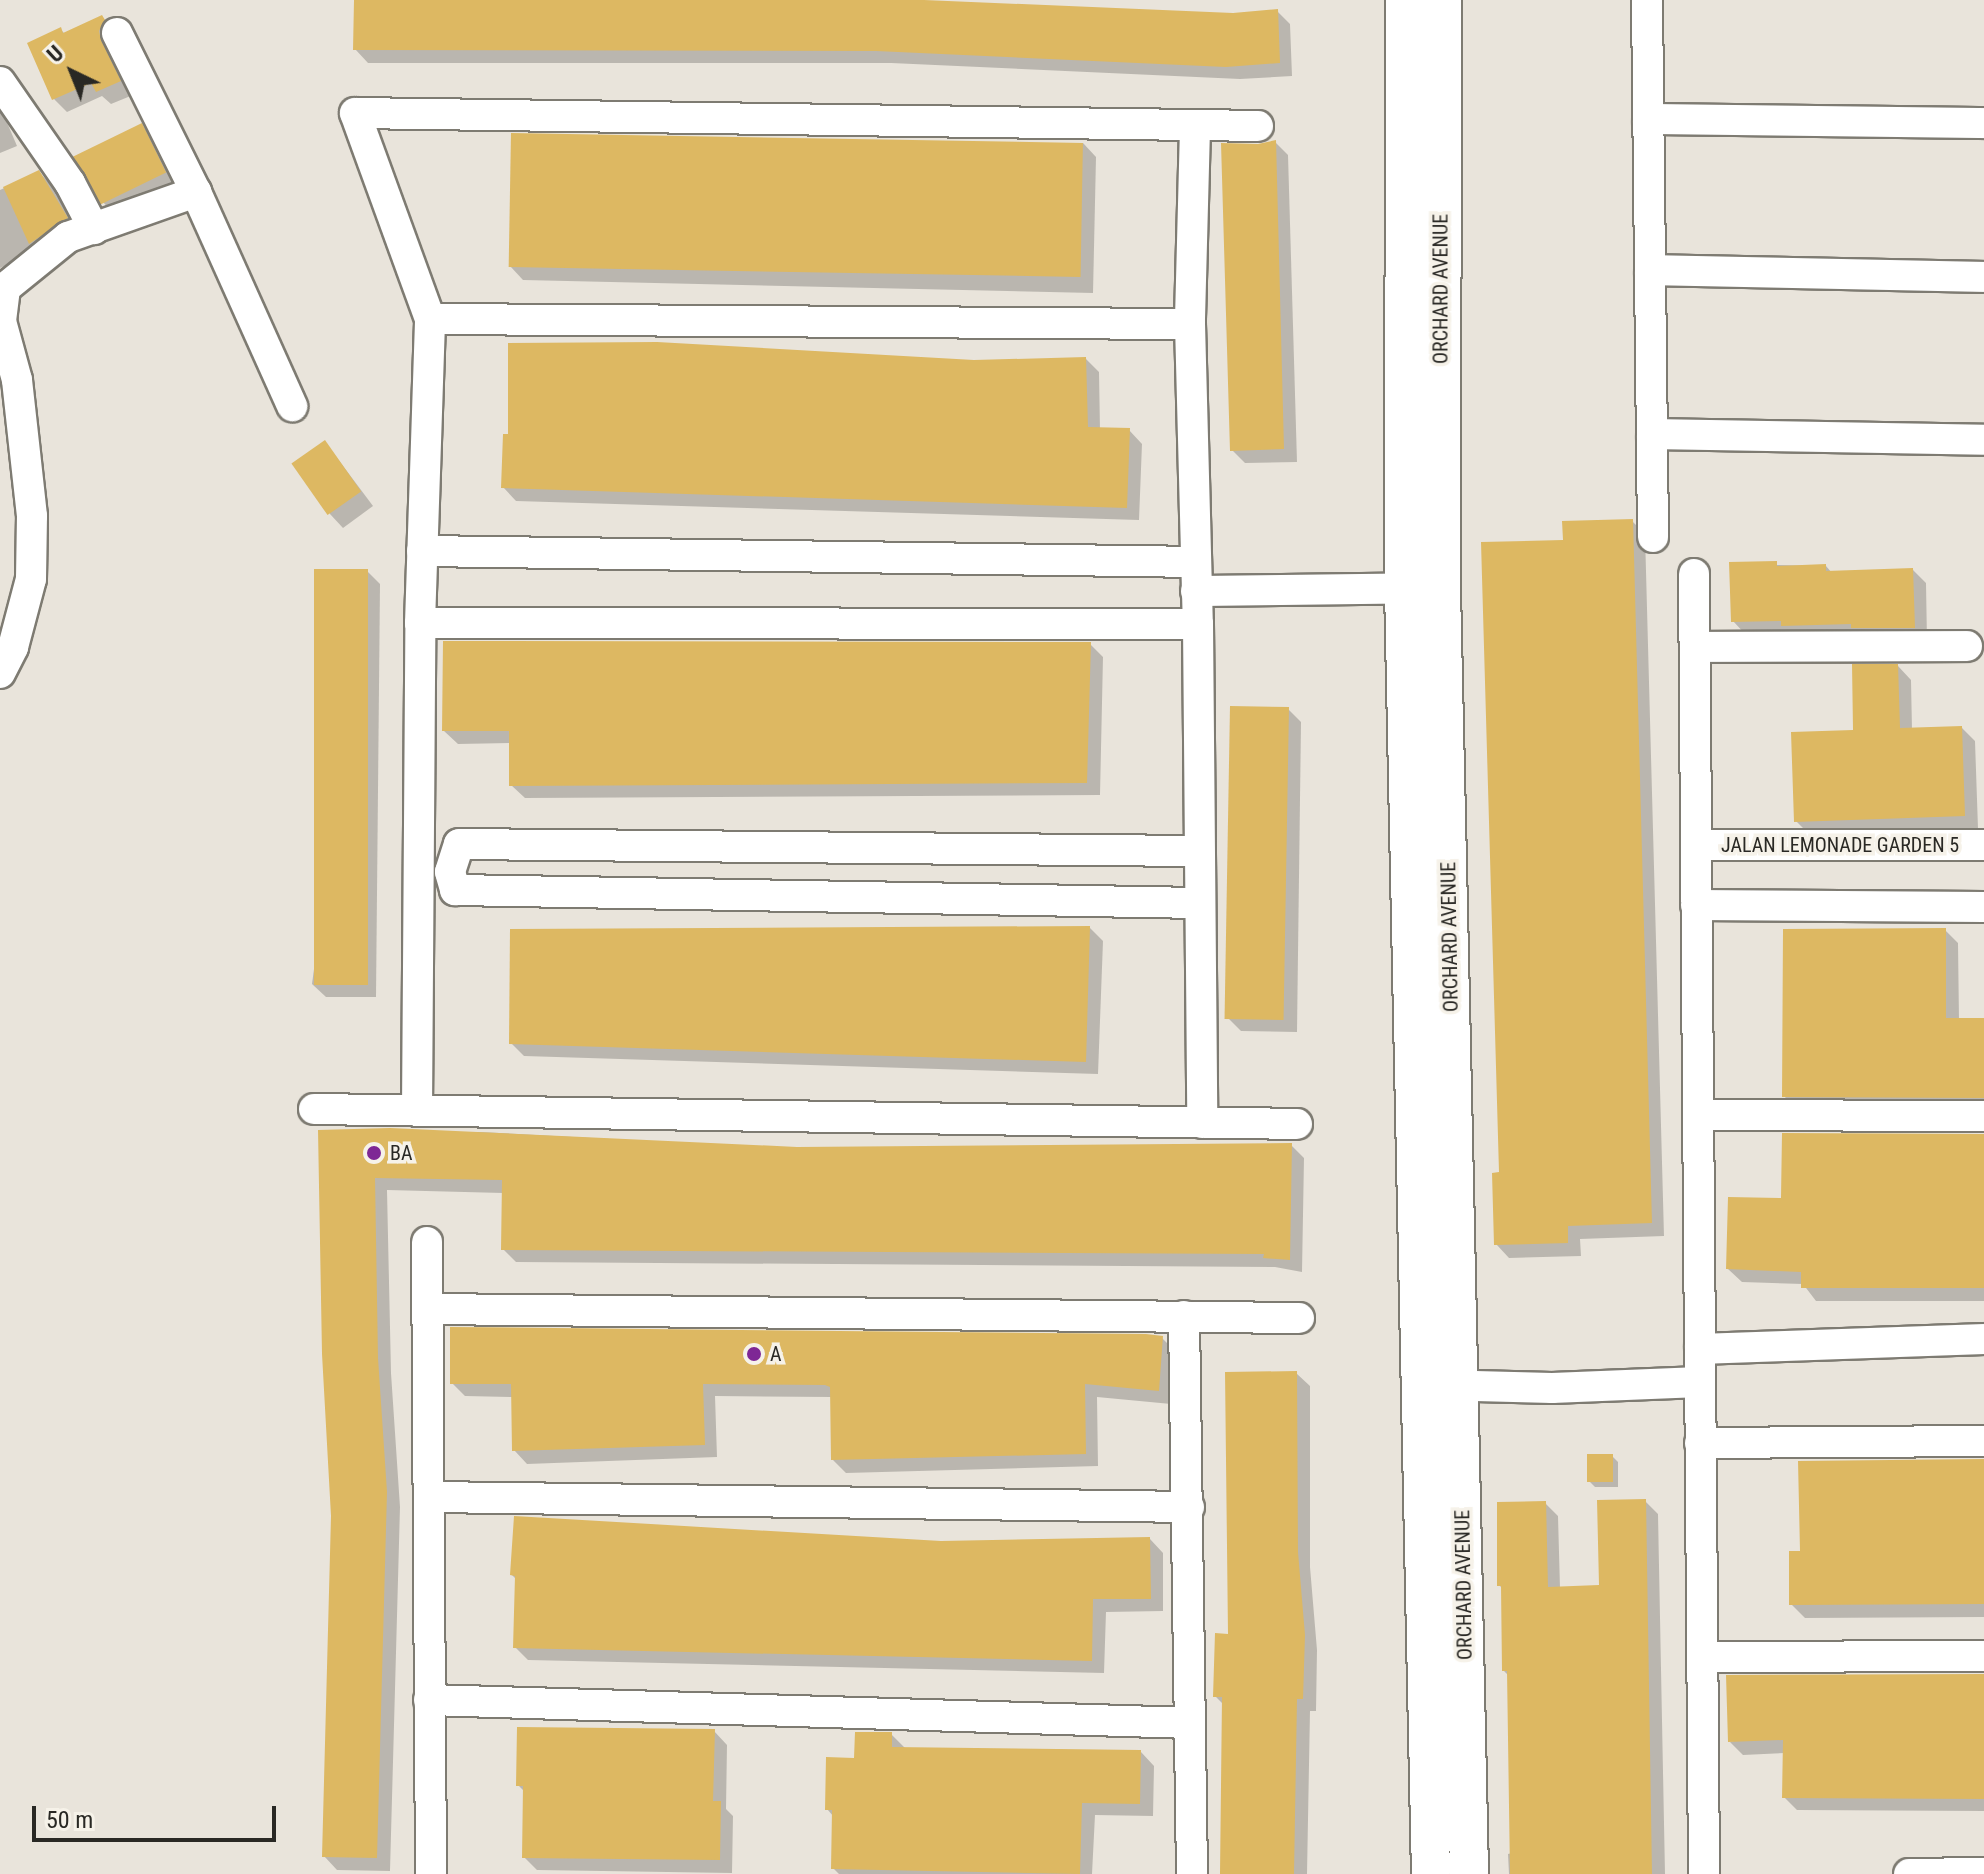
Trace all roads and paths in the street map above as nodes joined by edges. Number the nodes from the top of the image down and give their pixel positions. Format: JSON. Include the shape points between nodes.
{"nodes":[{"id":1,"x":1405,"y":0,"type":"edge"},
{"id":2,"x":1442,"y":0,"type":"edge"},
{"id":3,"x":1647,"y":0,"type":"edge"},
{"id":4,"x":117,"y":33,"type":"dead end"},
{"id":5,"x":0,"y":82,"type":"edge"},
{"id":6,"x":1648,"y":119,"type":"junction"},
{"id":7,"x":1984,"y":123,"type":"edge"},
{"id":8,"x":1258,"y":126,"type":"dead end"},
{"id":9,"x":1195,"y":128,"type":"junction"},
{"id":10,"x":196,"y":192,"type":"junction"},
{"id":11,"x":94,"y":229,"type":"junction"},
{"id":12,"x":1650,"y":270,"type":"junction"},
{"id":13,"x":1984,"y":277,"type":"edge"},
{"id":14,"x":430,"y":319,"type":"junction"},
{"id":15,"x":1190,"y":324,"type":"junction"},
{"id":16,"x":292,"y":406,"type":"dead end"},
{"id":17,"x":1652,"y":434,"type":"junction"},
{"id":18,"x":1984,"y":440,"type":"edge"},
{"id":19,"x":1653,"y":537,"type":"dead end"},
{"id":20,"x":422,"y":551,"type":"junction"},
{"id":21,"x":1694,"y":574,"type":"dead end"},
{"id":22,"x":1196,"y":577,"type":"junction"},
{"id":23,"x":1422,"y":588,"type":"junction"},
{"id":24,"x":420,"y":623,"type":"junction"},
{"id":25,"x":1198,"y":624,"type":"junction"},
{"id":26,"x":1967,"y":646,"type":"dead end"},
{"id":27,"x":1695,"y":647,"type":"junction"},
{"id":28,"x":0,"y":673,"type":"edge"},
{"id":29,"x":1696,"y":845,"type":"junction"},
{"id":30,"x":1984,"y":845,"type":"edge"},
{"id":31,"x":1198,"y":851,"type":"junction"},
{"id":32,"x":1200,"y":903,"type":"junction"},
{"id":33,"x":1696,"y":905,"type":"junction"},
{"id":34,"x":1984,"y":907,"type":"edge"},
{"id":35,"x":314,"y":1109,"type":"dead end"},
{"id":36,"x":417,"y":1111,"type":"junction"},
{"id":37,"x":1698,"y":1115,"type":"junction"},
{"id":38,"x":1984,"y":1116,"type":"edge"},
{"id":39,"x":1202,"y":1123,"type":"junction"},
{"id":40,"x":1297,"y":1124,"type":"dead end"},
{"id":41,"x":427,"y":1242,"type":"dead end"},
{"id":42,"x":427,"y":1309,"type":"junction"},
{"id":43,"x":1184,"y":1316,"type":"junction"},
{"id":44,"x":1299,"y":1318,"type":"dead end"},
{"id":45,"x":1984,"y":1339,"type":"edge"},
{"id":46,"x":1700,"y":1349,"type":"junction"},
{"id":47,"x":1700,"y":1382,"type":"junction"},
{"id":48,"x":1461,"y":1384,"type":"junction"},
{"id":49,"x":1423,"y":1386,"type":"junction"},
{"id":50,"x":1984,"y":1441,"type":"edge"},
{"id":51,"x":1700,"y":1443,"type":"junction"},
{"id":52,"x":429,"y":1497,"type":"junction"},
{"id":53,"x":1189,"y":1507,"type":"junction"},
{"id":54,"x":1984,"y":1656,"type":"edge"},
{"id":55,"x":1702,"y":1657,"type":"junction"},
{"id":56,"x":429,"y":1700,"type":"junction"},
{"id":57,"x":1190,"y":1723,"type":"junction"},
{"id":58,"x":1984,"y":1873,"type":"edge"},
{"id":59,"x":431,"y":1874,"type":"edge"},
{"id":60,"x":1192,"y":1874,"type":"edge"},
{"id":61,"x":1431,"y":1874,"type":"edge"},
{"id":62,"x":1469,"y":1874,"type":"edge"},
{"id":63,"x":1704,"y":1874,"type":"edge"},
{"id":64,"x":1909,"y":1874,"type":"edge"}],
"edges":[{"from":1,"to":23,"type":"street","name":"ORCHARD AVENUE"},
{"from":2,"to":23,"type":"street","name":"ORCHARD AVENUE"},
{"from":3,"to":6,"type":"street"},
{"from":4,"to":10,"type":"street"},
{"from":5,"to":11,"type":"street","via":[[70,183]]},
{"from":6,"to":7,"type":"street"},
{"from":6,"to":12,"type":"street"},
{"from":8,"to":9,"type":"street"},
{"from":9,"to":14,"type":"street","via":[[355,113]]},
{"from":9,"to":15,"type":"street"},
{"from":10,"to":11,"type":"street"},
{"from":10,"to":16,"type":"street"},
{"from":11,"to":28,"type":"street","via":[[68,237],[5,288],[1,321],[17,380],[32,516],[31,579],[13,647]]},
{"from":12,"to":13,"type":"street"},
{"from":12,"to":17,"type":"street"},
{"from":14,"to":15,"type":"street"},
{"from":14,"to":20,"type":"street"},
{"from":15,"to":22,"type":"street"},
{"from":17,"to":18,"type":"street"},
{"from":17,"to":19,"type":"street"},
{"from":20,"to":22,"type":"street"},
{"from":20,"to":24,"type":"street"},
{"from":21,"to":27,"type":"street"},
{"from":22,"to":23,"type":"street"},
{"from":22,"to":25,"type":"street"},
{"from":23,"to":48,"type":"street","name":"ORCHARD AVENUE"},
{"from":23,"to":49,"type":"street","name":"ORCHARD AVENUE"},
{"from":24,"to":25,"type":"street"},
{"from":24,"to":36,"type":"street"},
{"from":25,"to":31,"type":"street"},
{"from":26,"to":27,"type":"street"},
{"from":27,"to":29,"type":"street"},
{"from":29,"to":30,"type":"street","name":"JALAN LEMONADE GARDEN 5"},
{"from":29,"to":33,"type":"street"},
{"from":31,"to":32,"type":"street"},
{"from":31,"to":32,"type":"street","via":[[459,844],[450,872],[455,890]]},
{"from":32,"to":39,"type":"street"},
{"from":33,"to":34,"type":"street"},
{"from":33,"to":37,"type":"street"},
{"from":35,"to":36,"type":"street"},
{"from":36,"to":39,"type":"street"},
{"from":37,"to":38,"type":"street"},
{"from":37,"to":46,"type":"street"},
{"from":39,"to":40,"type":"street"},
{"from":41,"to":42,"type":"street"},
{"from":42,"to":43,"type":"street"},
{"from":42,"to":52,"type":"street"},
{"from":43,"to":44,"type":"street"},
{"from":43,"to":53,"type":"street"},
{"from":45,"to":46,"type":"street"},
{"from":46,"to":47,"type":"street"},
{"from":47,"to":48,"type":"street","via":[[1552,1388]]},
{"from":47,"to":51,"type":"street"},
{"from":48,"to":49,"type":"street"},
{"from":48,"to":62,"type":"street","name":"ORCHARD AVENUE"},
{"from":49,"to":61,"type":"street","name":"ORCHARD AVENUE"},
{"from":50,"to":51,"type":"street"},
{"from":51,"to":55,"type":"street"},
{"from":52,"to":53,"type":"street"},
{"from":52,"to":56,"type":"street"},
{"from":53,"to":57,"type":"street"},
{"from":54,"to":55,"type":"street"},
{"from":55,"to":63,"type":"street"},
{"from":56,"to":57,"type":"street"},
{"from":56,"to":59,"type":"street"},
{"from":57,"to":60,"type":"street"},
{"from":58,"to":64,"type":"street"}]}
